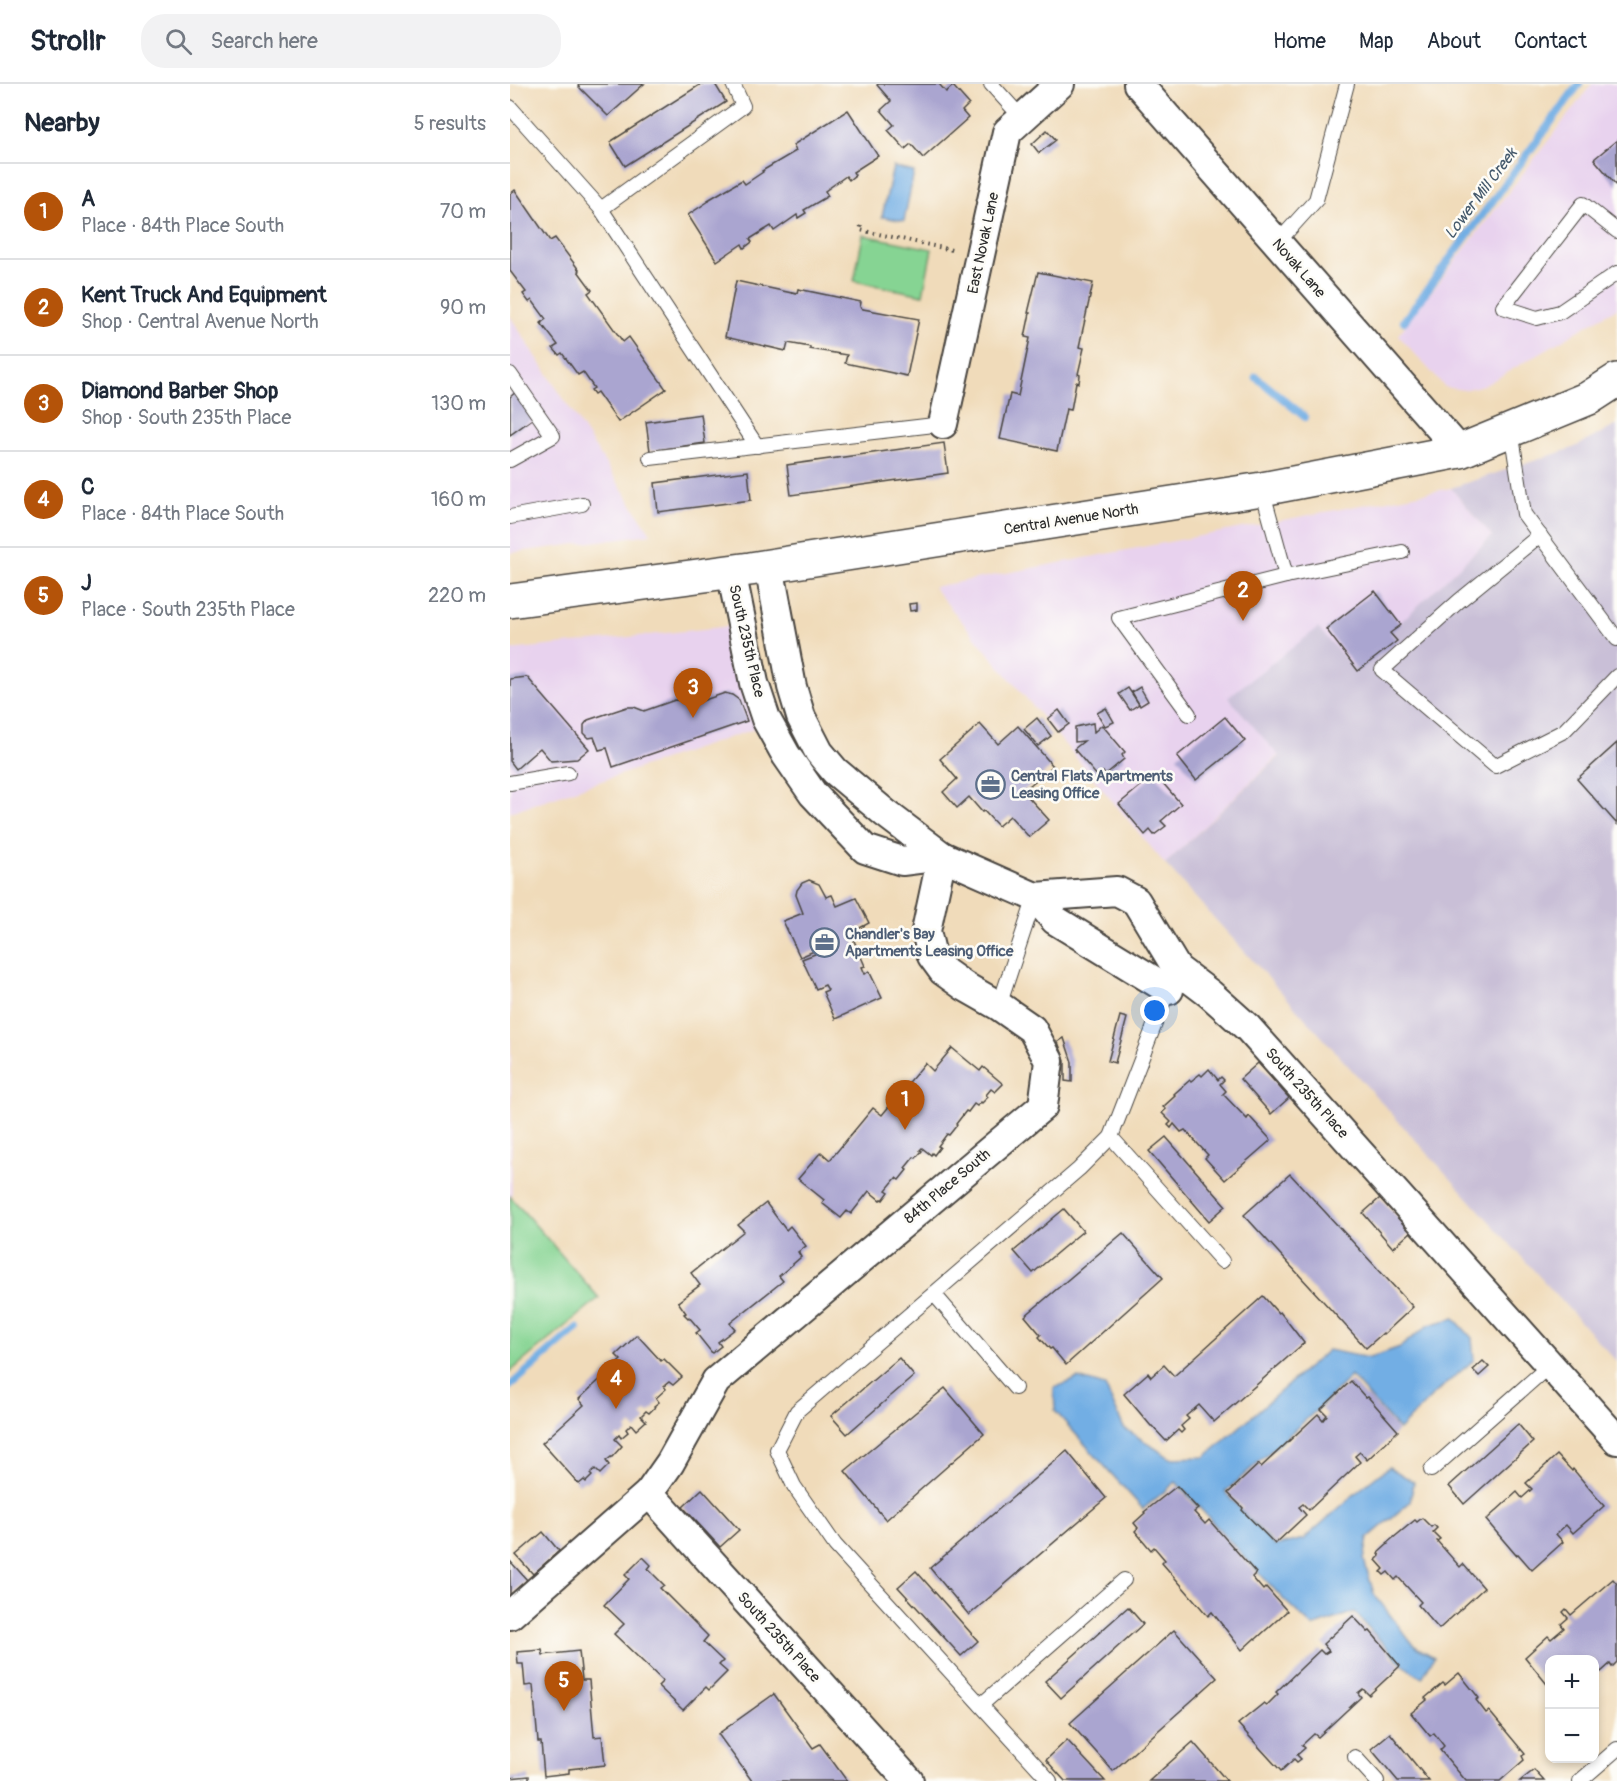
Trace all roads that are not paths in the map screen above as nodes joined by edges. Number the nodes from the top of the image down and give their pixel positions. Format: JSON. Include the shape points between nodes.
{"nodes":[{"id":1,"x":733,"y":84,"type":"edge"},
{"id":2,"x":991,"y":84,"type":"edge"},
{"id":3,"x":1060,"y":84,"type":"edge"},
{"id":4,"x":1138,"y":84,"type":"edge"},
{"id":5,"x":1347,"y":84,"type":"edge"},
{"id":6,"x":510,"y":107,"type":"edge"},
{"id":7,"x":1022,"y":118,"type":"junction"},
{"id":8,"x":601,"y":209,"type":"junction"},
{"id":9,"x":1617,"y":231,"type":"edge"},
{"id":10,"x":1277,"y":243,"type":"junction"},
{"id":11,"x":1617,"y":273,"type":"edge"},
{"id":12,"x":510,"y":374,"type":"edge"},
{"id":13,"x":1617,"y":380,"type":"edge"},
{"id":14,"x":944,"y":424,"type":"joint"},
{"id":15,"x":1511,"y":430,"type":"junction"},
{"id":16,"x":757,"y":446,"type":"junction"},
{"id":17,"x":1460,"y":451,"type":"junction"},
{"id":18,"x":650,"y":458,"type":"dead end"},
{"id":19,"x":510,"y":460,"type":"edge"},
{"id":20,"x":1263,"y":489,"type":"junction"},
{"id":21,"x":582,"y":504,"type":"dead end"},
{"id":22,"x":510,"y":517,"type":"edge"},
{"id":23,"x":1540,"y":535,"type":"junction"},
{"id":24,"x":1402,"y":552,"type":"dead end"},
{"id":25,"x":769,"y":566,"type":"junction"},
{"id":26,"x":730,"y":572,"type":"junction"},
{"id":27,"x":1286,"y":576,"type":"junction"},
{"id":28,"x":510,"y":602,"type":"edge"},
{"id":29,"x":1617,"y":639,"type":"edge"},
{"id":30,"x":1617,"y":676,"type":"edge"},
{"id":31,"x":1189,"y":714,"type":"dead end"},
{"id":32,"x":568,"y":773,"type":"dead end"},
{"id":33,"x":510,"y":783,"type":"edge"},
{"id":34,"x":942,"y":856,"type":"junction"},
{"id":35,"x":1035,"y":897,"type":"junction"},
{"id":36,"x":1173,"y":980,"type":"junction"},
{"id":37,"x":999,"y":1006,"type":"junction"},
{"id":38,"x":1111,"y":1137,"type":"junction"},
{"id":39,"x":1222,"y":1261,"type":"dead end"},
{"id":40,"x":934,"y":1293,"type":"junction"},
{"id":41,"x":1550,"y":1365,"type":"junction"},
{"id":42,"x":1015,"y":1388,"type":"dead end"},
{"id":43,"x":1617,"y":1440,"type":"edge"},
{"id":44,"x":1431,"y":1470,"type":"dead end"},
{"id":45,"x":649,"y":1493,"type":"junction"},
{"id":46,"x":1124,"y":1580,"type":"dead end"},
{"id":47,"x":510,"y":1615,"type":"edge"},
{"id":48,"x":981,"y":1705,"type":"junction"},
{"id":49,"x":1617,"y":1749,"type":"edge"},
{"id":50,"x":1355,"y":1757,"type":"dead end"},
{"id":51,"x":909,"y":1781,"type":"edge"},
{"id":52,"x":1050,"y":1781,"type":"edge"},
{"id":53,"x":1377,"y":1781,"type":"edge"},
{"id":54,"x":1580,"y":1781,"type":"edge"}],
"edges":[{"from":1,"to":8,"type":"lane","via":[[744,106]]},
{"from":2,"to":7,"type":"lane"},
{"from":3,"to":7,"type":"street","name":"East Novak Lane"},
{"from":4,"to":10,"type":"street","name":"Novak Lane"},
{"from":5,"to":10,"type":"lane","via":[[1316,200]]},
{"from":6,"to":8,"type":"lane"},
{"from":7,"to":14,"type":"street","name":"East Novak Lane","via":[[1007,132]]},
{"from":8,"to":16,"type":"lane"},
{"from":9,"to":11,"type":"lane","via":[[1583,204],[1503,307],[1537,318],[1560,312]]},
{"from":10,"to":17,"type":"street","name":"Novak Lane"},
{"from":12,"to":19,"type":"lane","via":[[553,436]]},
{"from":13,"to":15,"type":"main road","name":"Central Avenue North","via":[[1589,398]]},
{"from":14,"to":16,"type":"lane"},
{"from":15,"to":17,"type":"main road","name":"Central Avenue North"},
{"from":15,"to":23,"type":"lane","via":[[1524,514]]},
{"from":16,"to":18,"type":"lane"},
{"from":17,"to":20,"type":"main road","name":"Central Avenue North"},
{"from":20,"to":25,"type":"main road","name":"Central Avenue North"},
{"from":20,"to":27,"type":"lane"},
{"from":21,"to":22,"type":"lane"},
{"from":23,"to":29,"type":"lane"},
{"from":23,"to":30,"type":"lane","via":[[1382,670],[1495,766],[1564,731]]},
{"from":24,"to":27,"type":"lane"},
{"from":25,"to":26,"type":"main road","name":"Central Avenue North"},
{"from":25,"to":34,"type":"street","name":"South 235th Place","via":[[792,687],[801,717],[819,752],[835,771]]},
{"from":26,"to":28,"type":"main road","name":"Central Avenue North"},
{"from":26,"to":34,"type":"street","name":"South 235th Place","via":[[754,683],[766,719],[813,794],[865,849],[902,861]]},
{"from":27,"to":31,"type":"lane","via":[[1119,618]]},
{"from":32,"to":33,"type":"lane"},
{"from":34,"to":35,"type":"street","name":"South 235th Place"},
{"from":34,"to":37,"type":"street","name":"84th Place South","via":[[926,931],[932,956],[943,971]]},
{"from":35,"to":36,"type":"street","via":[[1055,920]]},
{"from":35,"to":36,"type":"street","name":"South 235th Place","via":[[1118,891],[1136,901]]},
{"from":35,"to":37,"type":"lane"},
{"from":36,"to":38,"type":"lane"},
{"from":36,"to":41,"type":"street","name":"South 235th Place","via":[[1210,994],[1248,1028]]},
{"from":37,"to":45,"type":"street","name":"84th Place South","via":[[1032,1029],[1049,1061],[1043,1106],[716,1381]]},
{"from":38,"to":39,"type":"lane"},
{"from":38,"to":40,"type":"lane"},
{"from":40,"to":42,"type":"lane"},
{"from":40,"to":48,"type":"lane","via":[[797,1411],[777,1450],[794,1486],[834,1545]]},
{"from":41,"to":43,"type":"street","name":"South 235th Place"},
{"from":41,"to":44,"type":"lane"},
{"from":45,"to":47,"type":"street","name":"84th Place South"},
{"from":45,"to":51,"type":"street","name":"South 235th Place"},
{"from":46,"to":48,"type":"lane"},
{"from":48,"to":52,"type":"lane"},
{"from":49,"to":54,"type":"lane"},
{"from":50,"to":53,"type":"lane"}]}
